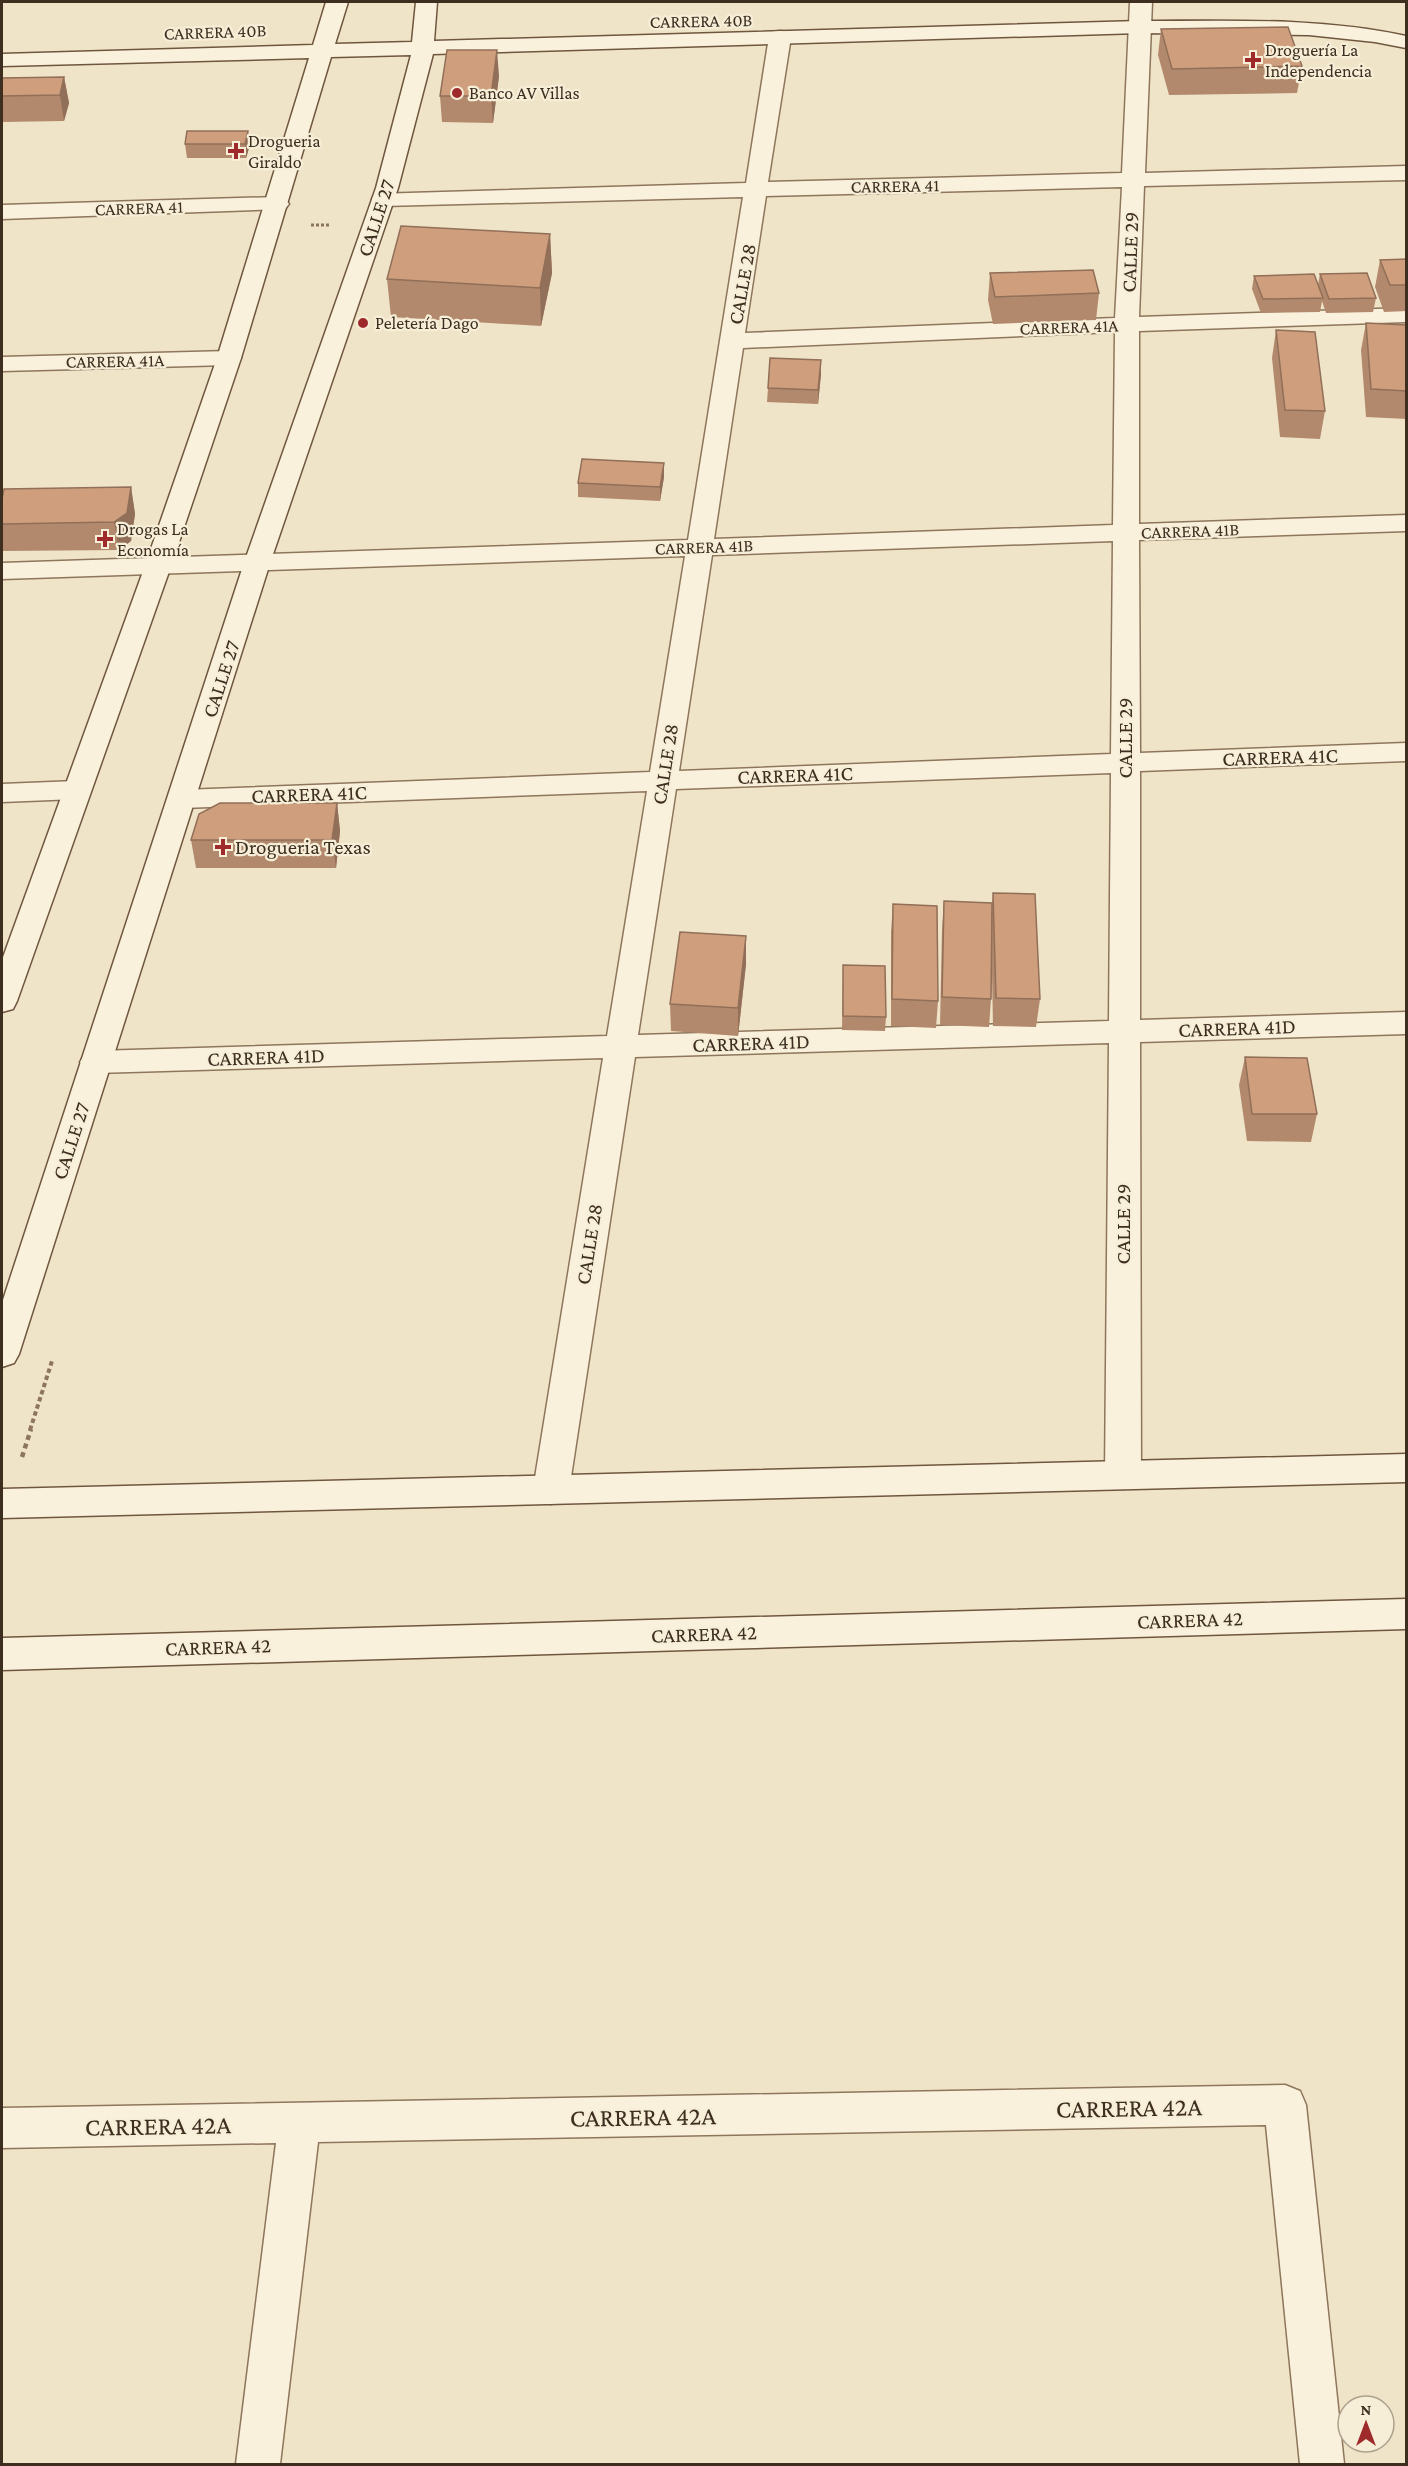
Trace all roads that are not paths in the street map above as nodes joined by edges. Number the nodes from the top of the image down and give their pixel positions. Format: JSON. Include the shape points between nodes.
{"nodes":[{"id":1,"x":337,"y":2,"type":"edge"},
{"id":2,"x":427,"y":2,"type":"edge"},
{"id":3,"x":1141,"y":13,"type":"edge"},
{"id":4,"x":544,"y":24,"type":"dead end"},
{"id":5,"x":400,"y":27,"type":"dead end"},
{"id":6,"x":429,"y":34,"type":"junction"},
{"id":7,"x":327,"y":35,"type":"junction"},
{"id":8,"x":780,"y":38,"type":"junction"},
{"id":9,"x":1407,"y":42,"type":"edge"},
{"id":10,"x":2,"y":60,"type":"edge"},
{"id":11,"x":1407,"y":173,"type":"edge"},
{"id":12,"x":1133,"y":180,"type":"junction"},
{"id":13,"x":758,"y":190,"type":"junction"},
{"id":14,"x":383,"y":200,"type":"junction"},
{"id":15,"x":277,"y":204,"type":"junction"},
{"id":16,"x":2,"y":212,"type":"edge"},
{"id":17,"x":1407,"y":315,"type":"edge"},
{"id":18,"x":1127,"y":325,"type":"junction"},
{"id":19,"x":732,"y":341,"type":"junction"},
{"id":20,"x":229,"y":358,"type":"junction"},
{"id":21,"x":2,"y":364,"type":"edge"},
{"id":22,"x":1407,"y":523,"type":"edge"},
{"id":23,"x":1125,"y":533,"type":"junction"},
{"id":24,"x":698,"y":548,"type":"junction"},
{"id":25,"x":257,"y":563,"type":"junction"},
{"id":26,"x":158,"y":566,"type":"junction"},
{"id":27,"x":2,"y":571,"type":"edge"},
{"id":28,"x":1407,"y":752,"type":"edge"},
{"id":29,"x":1126,"y":763,"type":"junction"},
{"id":30,"x":663,"y":780,"type":"junction"},
{"id":31,"x":76,"y":790,"type":"junction"},
{"id":32,"x":2,"y":793,"type":"edge"},
{"id":33,"x":183,"y":799,"type":"junction"},
{"id":34,"x":2,"y":1001,"type":"edge"},
{"id":35,"x":1407,"y":1023,"type":"edge"},
{"id":36,"x":1123,"y":1031,"type":"junction"},
{"id":37,"x":620,"y":1048,"type":"junction"},
{"id":38,"x":96,"y":1062,"type":"junction"},
{"id":39,"x":2,"y":1354,"type":"edge"},
{"id":40,"x":1407,"y":1468,"type":"edge"},
{"id":41,"x":1123,"y":1475,"type":"junction"},
{"id":42,"x":551,"y":1490,"type":"junction"},
{"id":43,"x":2,"y":1504,"type":"edge"},
{"id":44,"x":1407,"y":1614,"type":"edge"},
{"id":45,"x":2,"y":1654,"type":"edge"},
{"id":46,"x":299,"y":2123,"type":"junction"},
{"id":47,"x":2,"y":2128,"type":"edge"},
{"id":48,"x":258,"y":2464,"type":"edge"},
{"id":49,"x":1322,"y":2464,"type":"edge"}],
"edges":[{"from":1,"to":7,"type":"street"},
{"from":2,"to":6,"type":"street","name":"CALLE 27"},
{"from":3,"to":4,"type":"street","name":"CARRERA 40B"},
{"from":3,"to":8,"type":"street","name":"CARRERA 40B"},
{"from":3,"to":9,"type":"street","name":"CARRERA 40B","via":[[1322,30],[1384,26]]},
{"from":3,"to":12,"type":"street","name":"CALLE 29"},
{"from":5,"to":6,"type":"street","name":"CARRERA 40B"},
{"from":6,"to":7,"type":"street","name":"CARRERA 40B"},
{"from":6,"to":8,"type":"street","name":"CARRERA 40B"},
{"from":6,"to":14,"type":"street","name":"CALLE 27"},
{"from":7,"to":10,"type":"street","name":"CARRERA 40B"},
{"from":7,"to":15,"type":"street"},
{"from":8,"to":13,"type":"street","name":"CALLE 28"},
{"from":11,"to":12,"type":"street","name":"CARRERA 41"},
{"from":12,"to":13,"type":"street","name":"CARRERA 41"},
{"from":12,"to":18,"type":"street","name":"CALLE 29"},
{"from":13,"to":14,"type":"street","name":"CARRERA 41"},
{"from":13,"to":19,"type":"street","name":"CALLE 28"},
{"from":14,"to":25,"type":"street","name":"CALLE 27"},
{"from":15,"to":16,"type":"street","name":"CARRERA 41"},
{"from":15,"to":20,"type":"street"},
{"from":17,"to":18,"type":"street","name":"CARRERA 41A"},
{"from":18,"to":19,"type":"street","name":"CARRERA 41A"},
{"from":18,"to":23,"type":"street","name":"CALLE 29"},
{"from":19,"to":24,"type":"street","name":"CALLE 28"},
{"from":20,"to":21,"type":"street","name":"CARRERA 41A"},
{"from":20,"to":26,"type":"street"},
{"from":22,"to":23,"type":"street","name":"CARRERA 41B"},
{"from":23,"to":24,"type":"street","name":"CARRERA 41B"},
{"from":23,"to":29,"type":"street","name":"CALLE 29"},
{"from":24,"to":25,"type":"street","name":"CARRERA 41B"},
{"from":24,"to":30,"type":"street","name":"CALLE 28"},
{"from":25,"to":26,"type":"street","name":"CARRERA 41B"},
{"from":25,"to":33,"type":"street","name":"CALLE 27"},
{"from":26,"to":27,"type":"street","name":"CARRERA 41B"},
{"from":26,"to":31,"type":"street"},
{"from":28,"to":29,"type":"street","name":"CARRERA 41C"},
{"from":29,"to":30,"type":"street","name":"CARRERA 41C"},
{"from":29,"to":36,"type":"street","name":"CALLE 29"},
{"from":30,"to":33,"type":"street","name":"CARRERA 41C"},
{"from":30,"to":37,"type":"street","name":"CALLE 28"},
{"from":31,"to":32,"type":"street"},
{"from":31,"to":34,"type":"street"},
{"from":33,"to":38,"type":"street","name":"CALLE 27"},
{"from":35,"to":36,"type":"street","name":"CARRERA 41D"},
{"from":36,"to":37,"type":"street","name":"CARRERA 41D"},
{"from":36,"to":41,"type":"street","name":"CALLE 29"},
{"from":37,"to":38,"type":"street","name":"CARRERA 41D"},
{"from":37,"to":42,"type":"street","name":"CALLE 28"},
{"from":38,"to":39,"type":"street","name":"CALLE 27"},
{"from":40,"to":41,"type":"street"},
{"from":41,"to":42,"type":"street"},
{"from":42,"to":43,"type":"street"},
{"from":44,"to":45,"type":"street","name":"CARRERA 42"},
{"from":46,"to":47,"type":"street","name":"CARRERA 42A"},
{"from":46,"to":48,"type":"street"},
{"from":46,"to":49,"type":"street","name":"CARRERA 42A","via":[[1285,2105]]}]}
